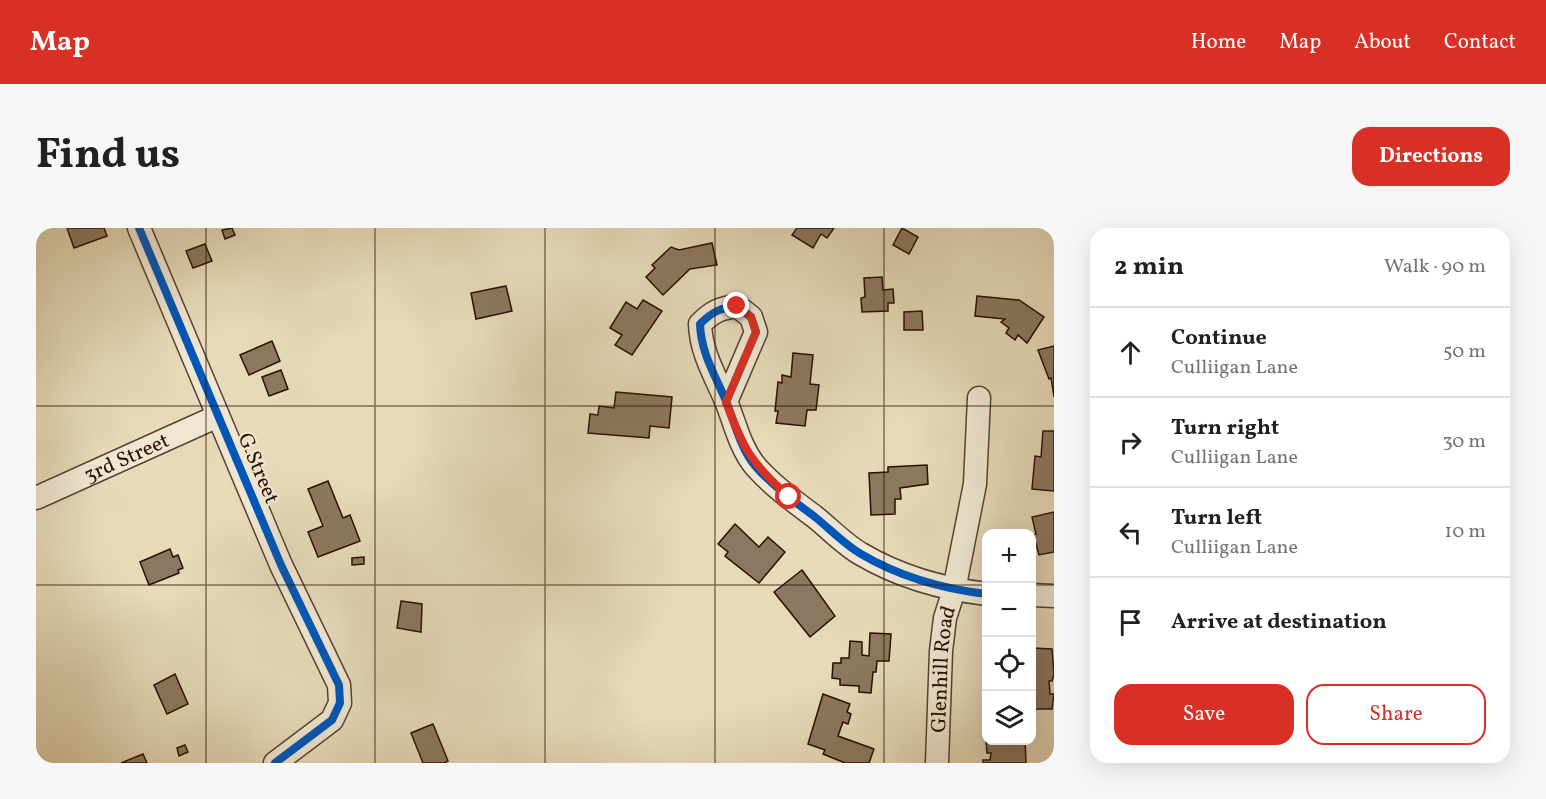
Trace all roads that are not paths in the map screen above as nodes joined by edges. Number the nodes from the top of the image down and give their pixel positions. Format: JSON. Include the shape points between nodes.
{"nodes":[{"id":1,"x":139,"y":228,"type":"edge"},
{"id":2,"x":979,"y":398,"type":"dead end"},
{"id":3,"x":726,"y":402,"type":"dead end"},
{"id":4,"x":218,"y":416,"type":"junction"},
{"id":5,"x":36,"y":498,"type":"edge"},
{"id":6,"x":954,"y":590,"type":"junction"},
{"id":7,"x":982,"y":593,"type":"edge"},
{"id":8,"x":1036,"y":595,"type":"edge"},
{"id":9,"x":1054,"y":596,"type":"edge"},
{"id":10,"x":275,"y":763,"type":"edge"},
{"id":11,"x":937,"y":763,"type":"edge"}],
"edges":[{"from":1,"to":4,"type":"street","name":"G Street"},
{"from":2,"to":6,"type":"street","name":"Glenhill Road","via":[[975,484]]},
{"from":3,"to":6,"type":"street","via":[[741,442],[756,467],[789,497],[860,554],[905,576]]},
{"from":4,"to":5,"type":"street","name":"3rd Street"},
{"from":4,"to":10,"type":"street","name":"G Street","via":[[281,565],[339,685],[340,703],[332,720]]},
{"from":6,"to":7,"type":"street"},
{"from":6,"to":11,"type":"street","name":"Glenhill Road","via":[[941,651]]},
{"from":8,"to":9,"type":"street"}]}
